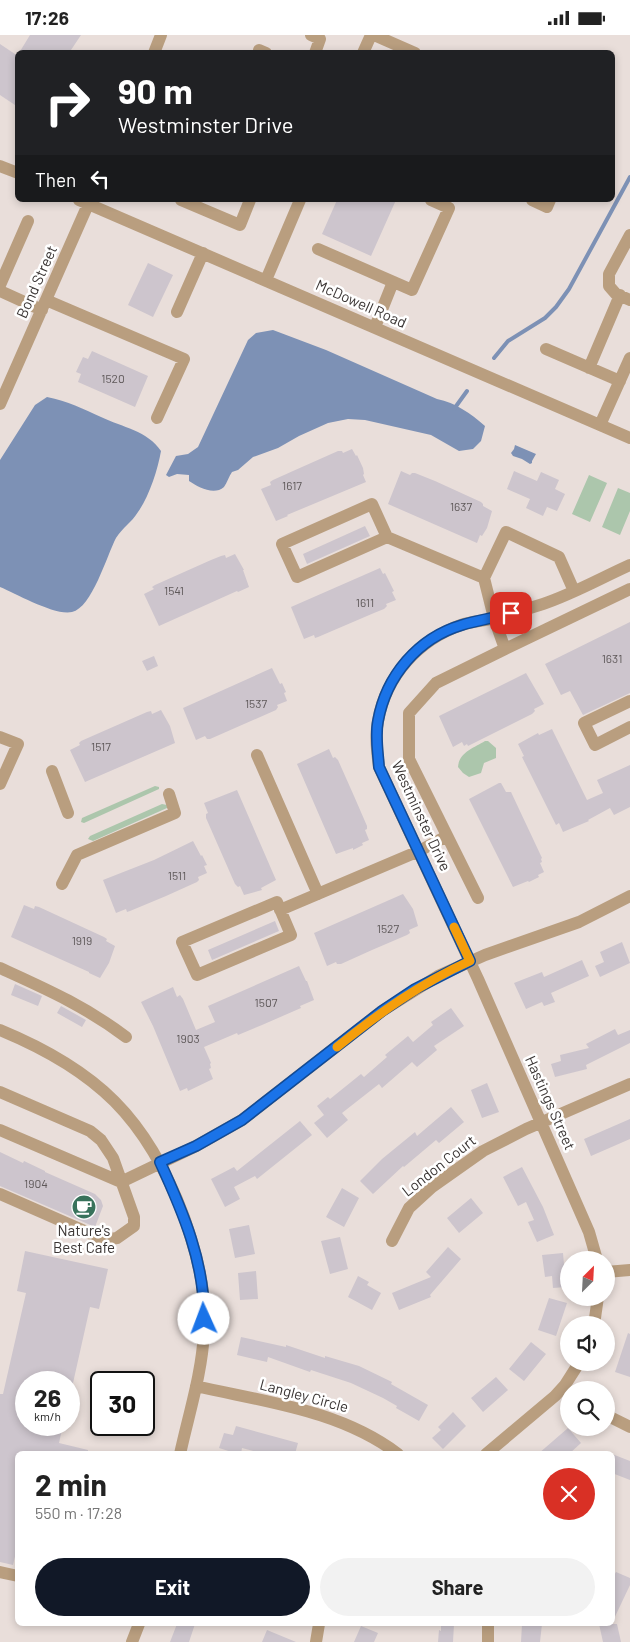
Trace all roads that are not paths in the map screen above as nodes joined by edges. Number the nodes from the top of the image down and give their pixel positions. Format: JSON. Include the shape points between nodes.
{"nodes":[{"id":1,"x":162,"y":35,"type":"edge"},
{"id":2,"x":372,"y":35,"type":"edge"},
{"id":3,"x":318,"y":36,"type":"edge"},
{"id":4,"x":155,"y":50,"type":"edge"},
{"id":5,"x":316,"y":50,"type":"edge"},
{"id":6,"x":364,"y":50,"type":"edge"},
{"id":7,"x":408,"y":50,"type":"edge"},
{"id":8,"x":0,"y":165,"type":"edge"},
{"id":9,"x":15,"y":172,"type":"edge"},
{"id":10,"x":86,"y":202,"type":"edge"},
{"id":11,"x":88,"y":202,"type":"edge"},
{"id":12,"x":186,"y":202,"type":"edge"},
{"id":13,"x":249,"y":202,"type":"edge"},
{"id":14,"x":299,"y":202,"type":"edge"},
{"id":15,"x":436,"y":202,"type":"edge"},
{"id":16,"x":536,"y":202,"type":"edge"},
{"id":17,"x":549,"y":202,"type":"edge"},
{"id":18,"x":28,"y":221,"type":"dead end"},
{"id":19,"x":630,"y":235,"type":"edge"},
{"id":20,"x":318,"y":249,"type":"dead end"},
{"id":21,"x":203,"y":253,"type":"junction"},
{"id":22,"x":266,"y":280,"type":"junction"},
{"id":23,"x":394,"y":282,"type":"junction"},
{"id":24,"x":0,"y":285,"type":"edge"},
{"id":25,"x":0,"y":291,"type":"edge"},
{"id":26,"x":625,"y":298,"type":"edge"},
{"id":27,"x":44,"y":305,"type":"junction"},
{"id":28,"x":177,"y":312,"type":"dead end"},
{"id":29,"x":375,"y":327,"type":"junction"},
{"id":30,"x":546,"y":349,"type":"dead end"},
{"id":31,"x":630,"y":358,"type":"edge"},
{"id":32,"x":589,"y":367,"type":"junction"},
{"id":33,"x":6,"y":379,"type":"edge"},
{"id":34,"x":620,"y":381,"type":"junction"},
{"id":35,"x":0,"y":404,"type":"edge"},
{"id":36,"x":157,"y":418,"type":"dead end"},
{"id":37,"x":600,"y":425,"type":"junction"},
{"id":38,"x":630,"y":438,"type":"edge"},
{"id":39,"x":387,"y":537,"type":"junction"},
{"id":40,"x":630,"y":565,"type":"edge"},
{"id":41,"x":484,"y":578,"type":"junction"},
{"id":42,"x":630,"y":589,"type":"edge"},
{"id":43,"x":574,"y":591,"type":"junction"},
{"id":44,"x":494,"y":618,"type":"junction"},
{"id":45,"x":505,"y":649,"type":"junction"},
{"id":46,"x":630,"y":701,"type":"edge"},
{"id":47,"x":630,"y":727,"type":"edge"},
{"id":48,"x":0,"y":737,"type":"edge"},
{"id":49,"x":257,"y":755,"type":"dead end"},
{"id":50,"x":52,"y":771,"type":"dead end"},
{"id":51,"x":0,"y":784,"type":"edge"},
{"id":52,"x":169,"y":794,"type":"dead end"},
{"id":53,"x":68,"y":813,"type":"dead end"},
{"id":54,"x":447,"y":836,"type":"junction"},
{"id":55,"x":419,"y":851,"type":"junction"},
{"id":56,"x":62,"y":884,"type":"dead end"},
{"id":57,"x":318,"y":894,"type":"junction"},
{"id":58,"x":630,"y":896,"type":"edge"},
{"id":59,"x":478,"y":898,"type":"dead end"},
{"id":60,"x":280,"y":910,"type":"junction"},
{"id":61,"x":470,"y":961,"type":"junction"},
{"id":62,"x":0,"y":968,"type":"edge"},
{"id":63,"x":0,"y":1030,"type":"edge"},
{"id":64,"x":126,"y":1037,"type":"dead end"},
{"id":65,"x":630,"y":1084,"type":"edge"},
{"id":66,"x":0,"y":1092,"type":"edge"},
{"id":67,"x":541,"y":1123,"type":"junction"},
{"id":68,"x":0,"y":1130,"type":"edge"},
{"id":69,"x":160,"y":1162,"type":"junction"},
{"id":70,"x":121,"y":1182,"type":"junction"},
{"id":71,"x":0,"y":1194,"type":"edge"},
{"id":72,"x":392,"y":1241,"type":"dead end"},
{"id":73,"x":594,"y":1251,"type":"edge"},
{"id":74,"x":630,"y":1270,"type":"edge"},
{"id":75,"x":615,"y":1271,"type":"edge"},
{"id":76,"x":196,"y":1386,"type":"junction"},
{"id":77,"x":560,"y":1394,"type":"edge"},
{"id":78,"x":615,"y":1420,"type":"edge"},
{"id":79,"x":630,"y":1427,"type":"edge"},
{"id":80,"x":181,"y":1451,"type":"edge"},
{"id":81,"x":392,"y":1451,"type":"edge"},
{"id":82,"x":490,"y":1451,"type":"edge"},
{"id":83,"x":138,"y":1626,"type":"edge"},
{"id":84,"x":318,"y":1626,"type":"edge"},
{"id":85,"x":488,"y":1626,"type":"edge"},
{"id":86,"x":132,"y":1642,"type":"edge"},
{"id":87,"x":316,"y":1642,"type":"edge"},
{"id":88,"x":488,"y":1642,"type":"edge"}],
"edges":[{"from":1,"to":4,"type":"street"},
{"from":2,"to":6,"type":"street"},
{"from":2,"to":7,"type":"street"},
{"from":3,"to":5,"type":"street"},
{"from":8,"to":9,"type":"street"},
{"from":10,"to":27,"type":"street","name":"Bond Street"},
{"from":11,"to":21,"type":"street","name":"McDowell Road"},
{"from":12,"to":13,"type":"street","via":[[240,225]]},
{"from":14,"to":22,"type":"street"},
{"from":15,"to":23,"type":"street","via":[[449,208],[412,290]]},
{"from":16,"to":17,"type":"street","via":[[547,207]]},
{"from":18,"to":24,"type":"street"},
{"from":19,"to":26,"type":"street","via":[[609,274],[609,285]]},
{"from":20,"to":23,"type":"street"},
{"from":21,"to":22,"type":"street","name":"McDowell Road"},
{"from":21,"to":28,"type":"street"},
{"from":22,"to":29,"type":"street","name":"McDowell Road"},
{"from":23,"to":29,"type":"street"},
{"from":25,"to":27,"type":"street"},
{"from":26,"to":32,"type":"street"},
{"from":27,"to":33,"type":"street","name":"Bond Street"},
{"from":27,"to":36,"type":"street","via":[[184,359]]},
{"from":29,"to":37,"type":"street","name":"McDowell Road"},
{"from":30,"to":32,"type":"street"},
{"from":31,"to":34,"type":"street"},
{"from":32,"to":34,"type":"street"},
{"from":33,"to":35,"type":"street","name":"Bond Street"},
{"from":34,"to":37,"type":"street"},
{"from":37,"to":38,"type":"street","name":"McDowell Road"},
{"from":39,"to":39,"type":"street","via":[[297,577],[282,544],[372,504]]},
{"from":39,"to":41,"type":"street"},
{"from":40,"to":43,"type":"street","name":"Westminster Drive"},
{"from":41,"to":43,"type":"street","via":[[506,532],[559,557]]},
{"from":41,"to":44,"type":"street"},
{"from":42,"to":45,"type":"street"},
{"from":43,"to":44,"type":"street","name":"Westminster Drive","via":[[544,604]]},
{"from":44,"to":45,"type":"street"},
{"from":44,"to":55,"type":"street","name":"Westminster Drive","via":[[462,625],[437,636],[409,657],[384,696],[378,722],[379,767]]},
{"from":45,"to":54,"type":"street","via":[[436,683],[409,713],[409,759]]},
{"from":46,"to":47,"type":"street","via":[[584,723],[595,745]]},
{"from":48,"to":51,"type":"street","via":[[18,744]]},
{"from":49,"to":57,"type":"street"},
{"from":50,"to":53,"type":"street"},
{"from":52,"to":56,"type":"street","via":[[174,813],[77,855]]},
{"from":54,"to":55,"type":"street"},
{"from":54,"to":59,"type":"street"},
{"from":55,"to":57,"type":"street"},
{"from":55,"to":61,"type":"street","name":"Westminster Drive"},
{"from":57,"to":60,"type":"street"},
{"from":58,"to":61,"type":"street","via":[[579,922]]},
{"from":60,"to":60,"type":"street","via":[[291,935],[197,975],[182,942],[276,902]]},
{"from":61,"to":67,"type":"street","name":"Hastings Street"},
{"from":61,"to":69,"type":"street","via":[[387,1007],[242,1120]]},
{"from":62,"to":64,"type":"street","via":[[87,1010]]},
{"from":63,"to":69,"type":"street","via":[[47,1051],[91,1080],[123,1109]]},
{"from":65,"to":67,"type":"street","name":"London Court"},
{"from":66,"to":70,"type":"street","via":[[90,1131],[102,1140],[113,1158]]},
{"from":67,"to":72,"type":"street","name":"London Court","via":[[483,1151],[432,1187],[409,1208]]},
{"from":67,"to":73,"type":"street","name":"Hastings Street","via":[[589,1232]]},
{"from":68,"to":70,"type":"street"},
{"from":69,"to":70,"type":"street"},
{"from":69,"to":76,"type":"street","via":[[193,1243],[203,1285],[204,1332]]},
{"from":70,"to":71,"type":"street","via":[[134,1217],[134,1226],[117,1238],[105,1240]]},
{"from":74,"to":75,"type":"street"},
{"from":76,"to":80,"type":"street"},
{"from":76,"to":81,"type":"street","name":"Langley Circle","via":[[322,1415],[355,1427]]},
{"from":77,"to":82,"type":"street"},
{"from":78,"to":79,"type":"street"},
{"from":83,"to":86,"type":"street"},
{"from":84,"to":87,"type":"street"},
{"from":85,"to":88,"type":"street"}]}
